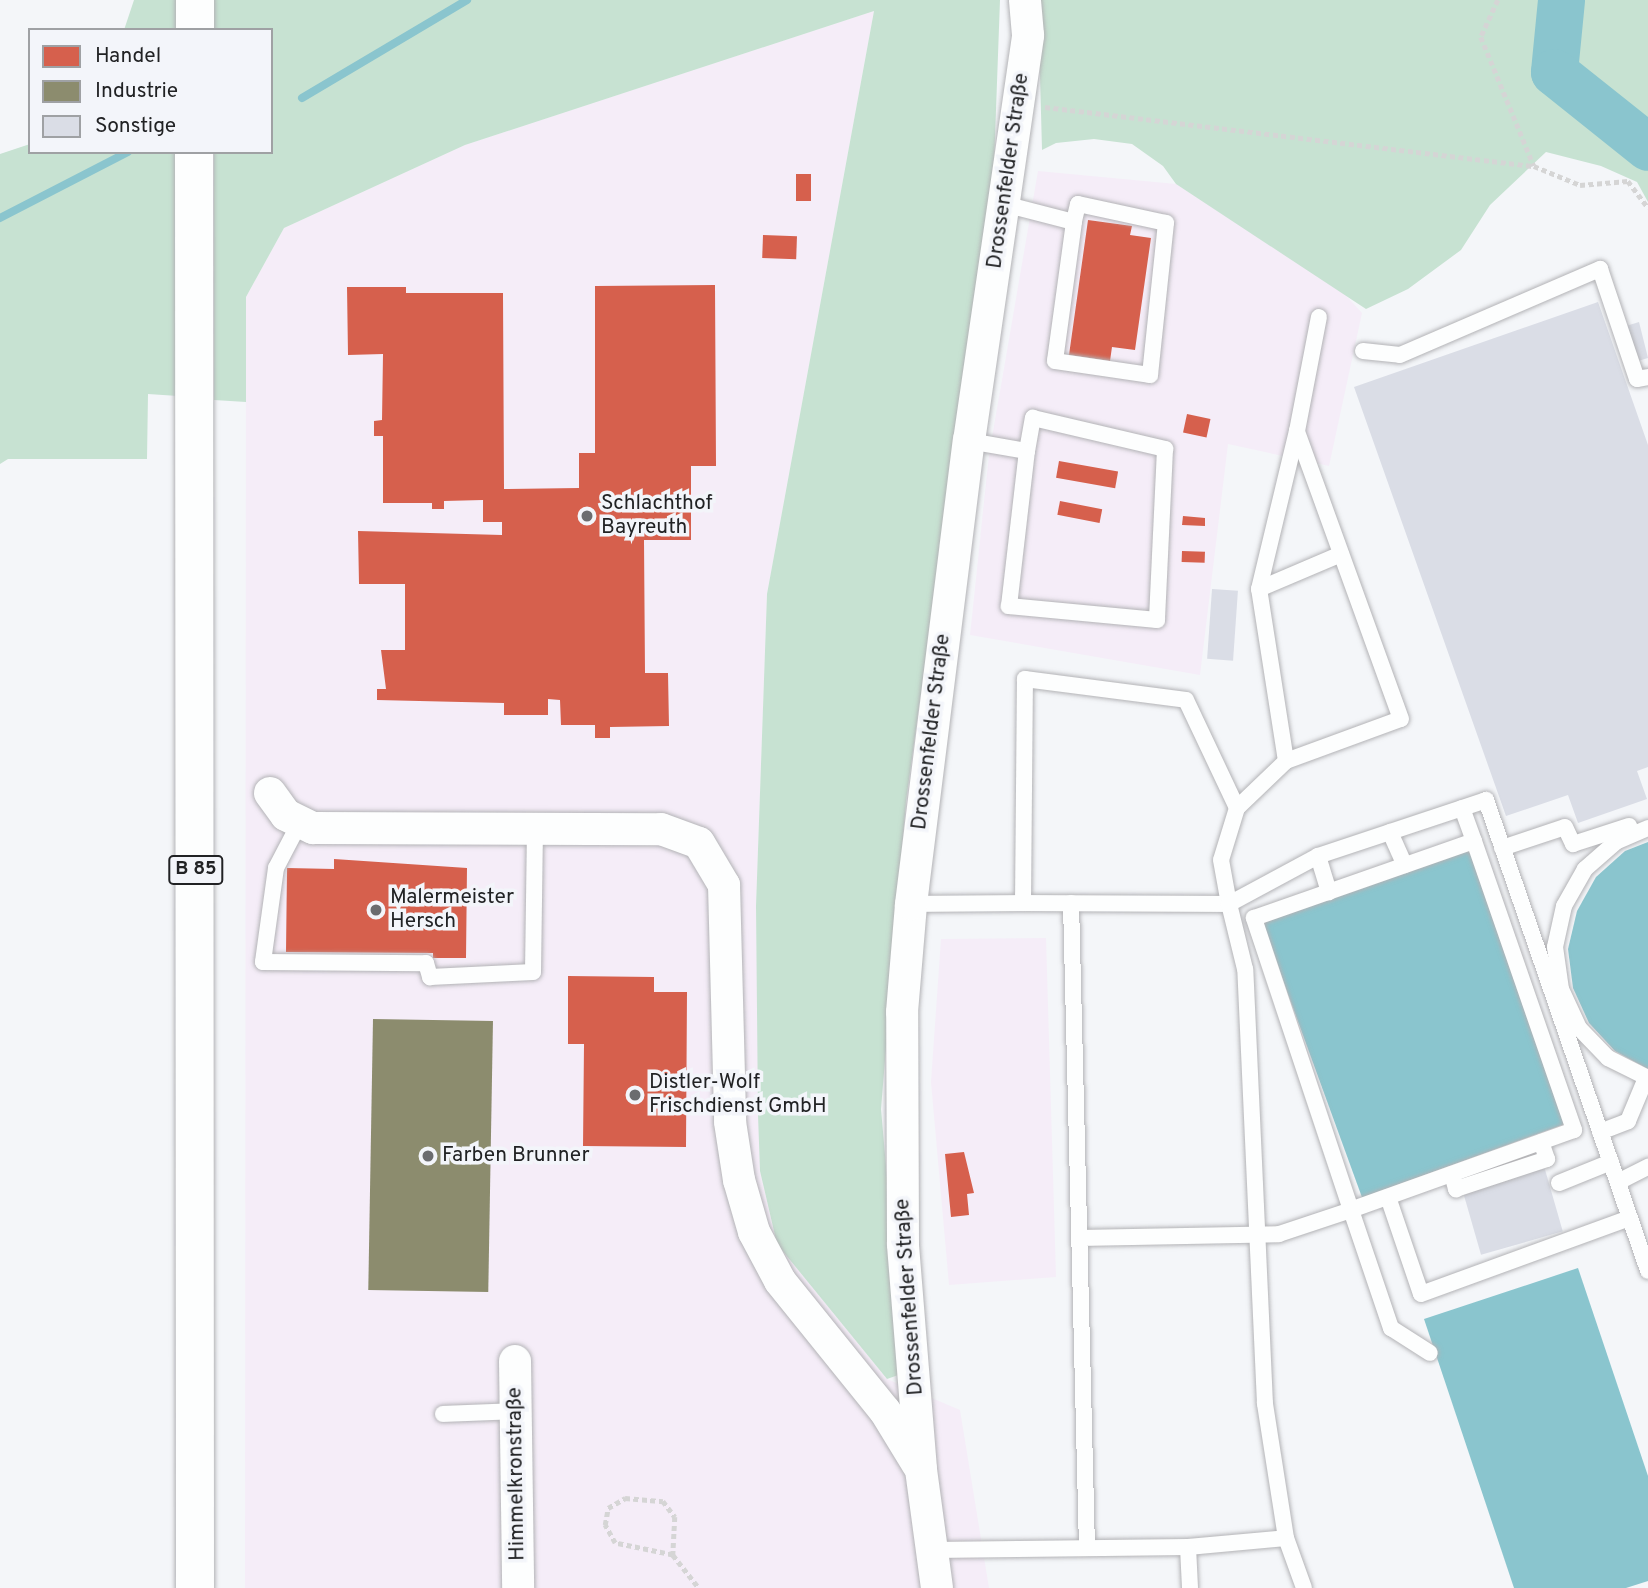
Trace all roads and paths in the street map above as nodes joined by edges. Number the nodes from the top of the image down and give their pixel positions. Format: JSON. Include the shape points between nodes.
{"nodes":[{"id":1,"x":195,"y":0,"type":"edge"},
{"id":2,"x":1025,"y":0,"type":"edge"},
{"id":3,"x":1498,"y":0,"type":"edge"},
{"id":4,"x":195,"y":28,"type":"edge"},
{"id":5,"x":1018,"y":103,"type":"junction"},
{"id":6,"x":194,"y":154,"type":"edge"},
{"id":7,"x":1534,"y":166,"type":"junction"},
{"id":8,"x":1004,"y":204,"type":"junction"},
{"id":9,"x":1648,"y":208,"type":"edge"},
{"id":10,"x":1074,"y":222,"type":"junction"},
{"id":11,"x":1319,"y":317,"type":"dead end"},
{"id":12,"x":1363,"y":351,"type":"dead end"},
{"id":13,"x":1648,"y":377,"type":"edge"},
{"id":14,"x":1297,"y":430,"type":"junction"},
{"id":15,"x":969,"y":441,"type":"junction"},
{"id":16,"x":1027,"y":452,"type":"junction"},
{"id":17,"x":1341,"y":554,"type":"junction"},
{"id":18,"x":1259,"y":589,"type":"junction"},
{"id":19,"x":1286,"y":761,"type":"junction"},
{"id":20,"x":271,"y":793,"type":"dead end"},
{"id":21,"x":1237,"y":808,"type":"junction"},
{"id":22,"x":1462,"y":808,"type":"junction"},
{"id":23,"x":1648,"y":819,"type":"edge"},
{"id":24,"x":299,"y":824,"type":"junction"},
{"id":25,"x":1648,"y":828,"type":"edge"},
{"id":26,"x":535,"y":829,"type":"junction"},
{"id":27,"x":1390,"y":832,"type":"junction"},
{"id":28,"x":1474,"y":841,"type":"junction"},
{"id":29,"x":1502,"y":848,"type":"junction"},
{"id":30,"x":1318,"y":856,"type":"junction"},
{"id":31,"x":1405,"y":865,"type":"junction"},
{"id":32,"x":1329,"y":892,"type":"junction"},
{"id":33,"x":1023,"y":903,"type":"junction"},
{"id":34,"x":911,"y":904,"type":"junction"},
{"id":35,"x":1071,"y":904,"type":"junction"},
{"id":36,"x":1229,"y":904,"type":"junction"},
{"id":37,"x":1545,"y":972,"type":"junction"},
{"id":38,"x":1522,"y":980,"type":"junction"},
{"id":39,"x":1556,"y":991,"type":"junction"},
{"id":40,"x":1647,"y":1078,"type":"edge"},
{"id":41,"x":1599,"y":1127,"type":"junction"},
{"id":42,"x":1574,"y":1130,"type":"junction"},
{"id":43,"x":1611,"y":1162,"type":"junction"},
{"id":44,"x":1648,"y":1167,"type":"edge"},
{"id":45,"x":1618,"y":1182,"type":"junction"},
{"id":46,"x":1559,"y":1183,"type":"dead end"},
{"id":47,"x":1388,"y":1196,"type":"junction"},
{"id":48,"x":1351,"y":1210,"type":"junction"},
{"id":49,"x":1630,"y":1218,"type":"junction"},
{"id":50,"x":1256,"y":1233,"type":"junction"},
{"id":51,"x":1079,"y":1238,"type":"junction"},
{"id":52,"x":1644,"y":1247,"type":"edge"},
{"id":53,"x":1648,"y":1271,"type":"edge"},
{"id":54,"x":1430,"y":1353,"type":"dead end"},
{"id":55,"x":515,"y":1361,"type":"dead end"},
{"id":56,"x":517,"y":1411,"type":"junction"},
{"id":57,"x":443,"y":1414,"type":"dead end"},
{"id":58,"x":921,"y":1469,"type":"junction"},
{"id":59,"x":1286,"y":1538,"type":"junction"},
{"id":60,"x":1188,"y":1547,"type":"junction"},
{"id":61,"x":1087,"y":1548,"type":"junction"},
{"id":62,"x":933,"y":1550,"type":"junction"},
{"id":63,"x":673,"y":1555,"type":"junction"},
{"id":64,"x":195,"y":1588,"type":"edge"},
{"id":65,"x":518,"y":1588,"type":"edge"},
{"id":66,"x":699,"y":1588,"type":"edge"},
{"id":67,"x":937,"y":1588,"type":"edge"},
{"id":68,"x":1190,"y":1588,"type":"edge"},
{"id":69,"x":1304,"y":1588,"type":"edge"}],
"edges":[{"from":1,"to":4,"type":"main road"},
{"from":2,"to":5,"type":"street","name":"Drossenfelder Straße","via":[[1028,34]]},
{"from":3,"to":7,"type":"path","via":[[1480,37]]},
{"from":5,"to":7,"type":"path"},
{"from":5,"to":8,"type":"street","name":"Drossenfelder Straße"},
{"from":6,"to":64,"type":"main road","number":"B 85"},
{"from":7,"to":9,"type":"path","via":[[1580,185],[1628,181]]},
{"from":8,"to":10,"type":"lane"},
{"from":8,"to":15,"type":"street","name":"Drossenfelder Straße"},
{"from":10,"to":10,"type":"lane","via":[[1055,361],[1150,376],[1166,223],[1078,204]]},
{"from":11,"to":14,"type":"lane"},
{"from":12,"to":13,"type":"lane","via":[[1400,355],[1600,269],[1637,379]]},
{"from":14,"to":17,"type":"lane"},
{"from":14,"to":18,"type":"lane"},
{"from":15,"to":16,"type":"lane"},
{"from":15,"to":34,"type":"street","name":"Drossenfelder Straße"},
{"from":16,"to":16,"type":"lane","via":[[1032,418],[1165,449],[1157,620],[1009,606]]},
{"from":17,"to":18,"type":"lane"},
{"from":17,"to":19,"type":"lane","via":[[1401,719]]},
{"from":18,"to":19,"type":"lane"},
{"from":19,"to":21,"type":"lane"},
{"from":20,"to":24,"type":"street","via":[[276,805]]},
{"from":21,"to":33,"type":"lane","via":[[1186,700],[1025,679]]},
{"from":21,"to":36,"type":"lane","via":[[1221,860]]},
{"from":22,"to":27,"type":"lane"},
{"from":22,"to":28,"type":"lane"},
{"from":22,"to":29,"type":"lane","via":[[1486,800]]},
{"from":23,"to":29,"type":"lane","via":[[1573,844],[1565,827]]},
{"from":24,"to":26,"type":"street","name":"Drossenfelder Straße","via":[[313,828]]},
{"from":24,"to":26,"type":"lane","via":[[276,868],[263,962],[426,963],[430,977],[533,972]]},
{"from":25,"to":39,"type":"lane","via":[[1617,841],[1585,869],[1564,906],[1555,947]]},
{"from":26,"to":58,"type":"street","name":"Drossenfelder Straße","via":[[678,832],[699,843],[715,865],[724,885],[730,1122],[739,1180],[754,1232],[780,1281],[885,1411]]},
{"from":27,"to":30,"type":"lane"},
{"from":27,"to":31,"type":"lane"},
{"from":28,"to":31,"type":"lane"},
{"from":28,"to":38,"type":"lane"},
{"from":29,"to":37,"type":"lane"},
{"from":30,"to":32,"type":"lane"},
{"from":30,"to":36,"type":"lane"},
{"from":31,"to":32,"type":"lane"},
{"from":32,"to":48,"type":"lane","via":[[1254,918]]},
{"from":33,"to":34,"type":"lane"},
{"from":33,"to":35,"type":"lane"},
{"from":34,"to":58,"type":"street","name":"Drossenfelder Straße","via":[[902,1012],[902,1152],[904,1244]]},
{"from":35,"to":36,"type":"lane"},
{"from":35,"to":51,"type":"lane"},
{"from":36,"to":50,"type":"lane","via":[[1250,1009]]},
{"from":37,"to":38,"type":"lane"},
{"from":37,"to":39,"type":"lane"},
{"from":38,"to":42,"type":"lane"},
{"from":39,"to":40,"type":"lane","via":[[1579,1028],[1608,1058]]},
{"from":39,"to":41,"type":"lane"},
{"from":40,"to":41,"type":"lane","via":[[1628,1121]]},
{"from":41,"to":42,"type":"lane"},
{"from":41,"to":43,"type":"lane"},
{"from":42,"to":47,"type":"lane"},
{"from":43,"to":45,"type":"lane"},
{"from":43,"to":46,"type":"lane"},
{"from":44,"to":45,"type":"lane"},
{"from":45,"to":49,"type":"lane"},
{"from":47,"to":48,"type":"lane"},
{"from":47,"to":49,"type":"lane","via":[[1421,1294]]},
{"from":48,"to":50,"type":"lane","via":[[1279,1234]]},
{"from":48,"to":54,"type":"lane","via":[[1391,1328]]},
{"from":49,"to":52,"type":"lane"},
{"from":50,"to":51,"type":"lane"},
{"from":50,"to":59,"type":"lane","via":[[1265,1404]]},
{"from":51,"to":61,"type":"lane"},
{"from":52,"to":53,"type":"lane"},
{"from":55,"to":56,"type":"street","name":"Himmelkronstraße"},
{"from":56,"to":57,"type":"lane"},
{"from":56,"to":65,"type":"street","name":"Himmelkronstraße"},
{"from":58,"to":62,"type":"street","name":"Drossenfelder Straße"},
{"from":59,"to":60,"type":"lane"},
{"from":59,"to":69,"type":"lane"},
{"from":60,"to":61,"type":"lane"},
{"from":60,"to":68,"type":"lane"},
{"from":61,"to":62,"type":"lane"},
{"from":62,"to":67,"type":"street","name":"Drossenfelder Straße"},
{"from":63,"to":63,"type":"path","via":[[675,1517],[663,1501],[625,1499],[608,1508],[605,1525],[615,1543]]},
{"from":63,"to":66,"type":"path"}]}
